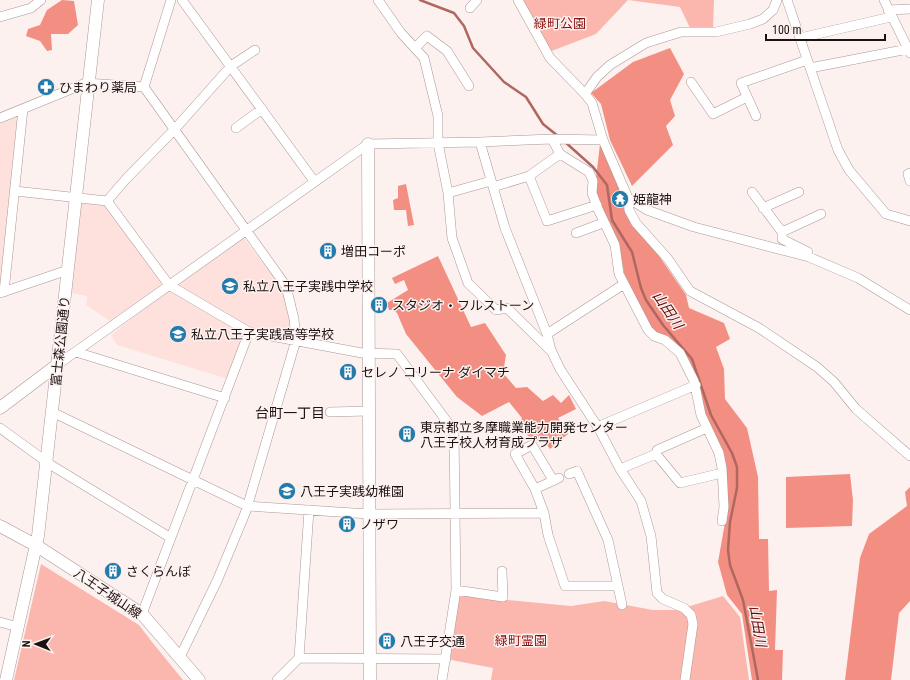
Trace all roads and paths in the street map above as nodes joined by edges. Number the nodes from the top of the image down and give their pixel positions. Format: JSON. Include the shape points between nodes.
{"nodes":[{"id":1,"x":42,"y":0,"type":"edge"},
{"id":2,"x":98,"y":0,"type":"edge"},
{"id":3,"x":171,"y":0,"type":"edge"},
{"id":4,"x":182,"y":0,"type":"edge"},
{"id":5,"x":378,"y":0,"type":"edge"},
{"id":6,"x":477,"y":0,"type":"edge"},
{"id":7,"x":518,"y":0,"type":"edge"},
{"id":8,"x":777,"y":0,"type":"edge"},
{"id":9,"x":787,"y":0,"type":"edge"},
{"id":10,"x":884,"y":0,"type":"edge"},
{"id":11,"x":470,"y":8,"type":"dead end"},
{"id":12,"x":910,"y":8,"type":"edge"},
{"id":13,"x":890,"y":14,"type":"junction"},
{"id":14,"x":0,"y":17,"type":"edge"},
{"id":15,"x":800,"y":38,"type":"junction"},
{"id":16,"x":414,"y":48,"type":"junction"},
{"id":17,"x":255,"y":50,"type":"dead end"},
{"id":18,"x":909,"y":51,"type":"edge"},
{"id":19,"x":808,"y":64,"type":"junction"},
{"id":20,"x":231,"y":66,"type":"junction"},
{"id":21,"x":691,"y":82,"type":"dead end"},
{"id":22,"x":88,"y":83,"type":"junction"},
{"id":23,"x":469,"y":86,"type":"dead end"},
{"id":24,"x":144,"y":87,"type":"junction"},
{"id":25,"x":585,"y":94,"type":"junction"},
{"id":26,"x":747,"y":98,"type":"junction"},
{"id":27,"x":23,"y":109,"type":"junction"},
{"id":28,"x":262,"y":109,"type":"junction"},
{"id":29,"x":756,"y":116,"type":"dead end"},
{"id":30,"x":0,"y":118,"type":"edge"},
{"id":31,"x":236,"y":128,"type":"dead end"},
{"id":32,"x":174,"y":130,"type":"junction"},
{"id":33,"x":552,"y":139,"type":"junction"},
{"id":34,"x":603,"y":140,"type":"junction"},
{"id":35,"x":480,"y":142,"type":"junction"},
{"id":36,"x":438,"y":143,"type":"junction"},
{"id":37,"x":368,"y":144,"type":"junction"},
{"id":38,"x":560,"y":154,"type":"junction"},
{"id":39,"x":910,"y":173,"type":"edge"},
{"id":40,"x":529,"y":176,"type":"junction"},
{"id":41,"x":314,"y":181,"type":"junction"},
{"id":42,"x":910,"y":181,"type":"edge"},
{"id":43,"x":492,"y":184,"type":"junction"},
{"id":44,"x":15,"y":191,"type":"junction"},
{"id":45,"x":752,"y":192,"type":"dead end"},
{"id":46,"x":800,"y":192,"type":"dead end"},
{"id":47,"x":448,"y":193,"type":"junction"},
{"id":48,"x":75,"y":197,"type":"junction"},
{"id":49,"x":628,"y":198,"type":"junction"},
{"id":50,"x":107,"y":201,"type":"junction"},
{"id":51,"x":597,"y":205,"type":"junction"},
{"id":52,"x":763,"y":208,"type":"junction"},
{"id":53,"x":821,"y":214,"type":"dead end"},
{"id":54,"x":910,"y":222,"type":"edge"},
{"id":55,"x":603,"y":224,"type":"junction"},
{"id":56,"x":245,"y":231,"type":"junction"},
{"id":57,"x":782,"y":232,"type":"junction"},
{"id":58,"x":576,"y":233,"type":"dead end"},
{"id":59,"x":808,"y":257,"type":"junction"},
{"id":60,"x":67,"y":272,"type":"junction"},
{"id":61,"x":624,"y":284,"type":"junction"},
{"id":62,"x":169,"y":285,"type":"junction"},
{"id":63,"x":2,"y":292,"type":"edge"},
{"id":64,"x":910,"y":310,"type":"edge"},
{"id":65,"x":249,"y":332,"type":"junction"},
{"id":66,"x":547,"y":334,"type":"junction"},
{"id":67,"x":296,"y":340,"type":"junction"},
{"id":68,"x":76,"y":352,"type":"junction"},
{"id":69,"x":551,"y":352,"type":"junction"},
{"id":70,"x":368,"y":354,"type":"junction"},
{"id":71,"x":57,"y":365,"type":"junction"},
{"id":72,"x":696,"y":385,"type":"junction"},
{"id":73,"x":225,"y":398,"type":"junction"},
{"id":74,"x":0,"y":408,"type":"edge"},
{"id":75,"x":368,"y":411,"type":"junction"},
{"id":76,"x":52,"y":412,"type":"junction"},
{"id":77,"x":330,"y":412,"type":"dead end"},
{"id":78,"x":597,"y":427,"type":"junction"},
{"id":79,"x":0,"y":428,"type":"edge"},
{"id":80,"x":708,"y":428,"type":"junction"},
{"id":81,"x":656,"y":454,"type":"junction"},
{"id":82,"x":910,"y":456,"type":"edge"},
{"id":83,"x":46,"y":462,"type":"junction"},
{"id":84,"x":620,"y":469,"type":"junction"},
{"id":85,"x":722,"y":473,"type":"junction"},
{"id":86,"x":569,"y":474,"type":"dead end"},
{"id":87,"x":193,"y":480,"type":"junction"},
{"id":88,"x":535,"y":489,"type":"junction"},
{"id":89,"x":247,"y":506,"type":"junction"},
{"id":90,"x":309,"y":510,"type":"junction"},
{"id":91,"x":455,"y":513,"type":"junction"},
{"id":92,"x":544,"y":513,"type":"junction"},
{"id":93,"x":369,"y":514,"type":"junction"},
{"id":94,"x":722,"y":521,"type":"dead end"},
{"id":95,"x":0,"y":526,"type":"edge"},
{"id":96,"x":171,"y":538,"type":"junction"},
{"id":97,"x":37,"y":546,"type":"junction"},
{"id":98,"x":502,"y":571,"type":"dead end"},
{"id":99,"x":618,"y":586,"type":"junction"},
{"id":100,"x":456,"y":590,"type":"junction"},
{"id":101,"x":622,"y":605,"type":"dead end"},
{"id":102,"x":142,"y":614,"type":"junction"},
{"id":103,"x":0,"y":622,"type":"edge"},
{"id":104,"x":18,"y":627,"type":"junction"},
{"id":105,"x":180,"y":657,"type":"junction"},
{"id":106,"x":299,"y":658,"type":"junction"},
{"id":107,"x":369,"y":659,"type":"junction"},
{"id":108,"x":446,"y":659,"type":"junction"},
{"id":109,"x":6,"y":680,"type":"edge"},
{"id":110,"x":199,"y":680,"type":"edge"},
{"id":111,"x":277,"y":680,"type":"edge"},
{"id":112,"x":370,"y":680,"type":"edge"},
{"id":113,"x":442,"y":680,"type":"edge"},
{"id":114,"x":685,"y":680,"type":"edge"}],
"edges":[{"from":1,"to":14,"type":"street","via":[[31,8]]},
{"from":2,"to":22,"type":"street","name":"富士森公園通り"},
{"from":3,"to":24,"type":"street"},
{"from":4,"to":20,"type":"street"},
{"from":5,"to":16,"type":"street"},
{"from":6,"to":11,"type":"street"},
{"from":7,"to":25,"type":"street","via":[[550,58]]},
{"from":8,"to":25,"type":"street","via":[[773,10],[763,19],[750,24],[716,32],[681,32],[646,44],[610,65],[597,77]]},
{"from":9,"to":15,"type":"street"},
{"from":10,"to":13,"type":"street"},
{"from":12,"to":13,"type":"street"},
{"from":13,"to":15,"type":"street"},
{"from":13,"to":18,"type":"street"},
{"from":15,"to":19,"type":"street"},
{"from":16,"to":23,"type":"street","via":[[427,36],[447,51]]},
{"from":16,"to":36,"type":"street","via":[[424,58],[434,94],[438,116]]},
{"from":17,"to":20,"type":"street"},
{"from":18,"to":19,"type":"street"},
{"from":19,"to":26,"type":"street","via":[[741,83]]},
{"from":19,"to":54,"type":"street","via":[[838,150],[849,170],[886,214]]},
{"from":20,"to":28,"type":"street"},
{"from":20,"to":32,"type":"street"},
{"from":21,"to":26,"type":"street","via":[[713,114]]},
{"from":22,"to":24,"type":"street"},
{"from":22,"to":27,"type":"street"},
{"from":22,"to":48,"type":"street","name":"富士森公園通り"},
{"from":24,"to":32,"type":"street"},
{"from":25,"to":34,"type":"street","via":[[594,109]]},
{"from":26,"to":29,"type":"street"},
{"from":27,"to":30,"type":"street"},
{"from":27,"to":44,"type":"street"},
{"from":28,"to":31,"type":"street"},
{"from":28,"to":41,"type":"street"},
{"from":32,"to":50,"type":"street"},
{"from":32,"to":56,"type":"street"},
{"from":33,"to":34,"type":"street"},
{"from":33,"to":35,"type":"street"},
{"from":33,"to":38,"type":"street"},
{"from":34,"to":49,"type":"street"},
{"from":35,"to":36,"type":"street"},
{"from":35,"to":43,"type":"street"},
{"from":36,"to":37,"type":"street"},
{"from":36,"to":47,"type":"street"},
{"from":37,"to":41,"type":"street"},
{"from":37,"to":70,"type":"street"},
{"from":38,"to":40,"type":"street"},
{"from":38,"to":51,"type":"street","via":[[589,172],[593,181],[592,193]]},
{"from":39,"to":42,"type":"street"},
{"from":40,"to":43,"type":"street"},
{"from":40,"to":51,"type":"street","via":[[547,221]]},
{"from":41,"to":56,"type":"street"},
{"from":43,"to":47,"type":"street"},
{"from":43,"to":66,"type":"street","via":[[505,228]]},
{"from":44,"to":48,"type":"street"},
{"from":44,"to":63,"type":"street"},
{"from":45,"to":52,"type":"street"},
{"from":46,"to":52,"type":"street"},
{"from":47,"to":69,"type":"street","via":[[452,238],[468,282],[496,310],[507,308]]},
{"from":48,"to":50,"type":"street"},
{"from":48,"to":60,"type":"street","name":"富士森公園通り"},
{"from":49,"to":59,"type":"street","via":[[647,210],[694,227]]},
{"from":49,"to":82,"type":"street","via":[[636,223],[672,263],[690,291],[759,328],[817,367],[834,382],[856,409]]},
{"from":50,"to":62,"type":"street"},
{"from":51,"to":55,"type":"street"},
{"from":52,"to":57,"type":"street"},
{"from":53,"to":57,"type":"street"},
{"from":55,"to":58,"type":"street"},
{"from":55,"to":61,"type":"street","via":[[614,246],[619,274]]},
{"from":56,"to":62,"type":"street"},
{"from":56,"to":67,"type":"street","via":[[286,286]]},
{"from":57,"to":59,"type":"street","via":[[782,239],[808,251]]},
{"from":59,"to":64,"type":"street","via":[[858,278]]},
{"from":60,"to":63,"type":"street"},
{"from":60,"to":71,"type":"street","name":"富士森公園通り"},
{"from":61,"to":66,"type":"street"},
{"from":61,"to":72,"type":"street","via":[[648,330],[680,353]]},
{"from":62,"to":65,"type":"street"},
{"from":62,"to":68,"type":"street"},
{"from":65,"to":67,"type":"street"},
{"from":65,"to":73,"type":"street"},
{"from":66,"to":69,"type":"street"},
{"from":67,"to":70,"type":"street"},
{"from":67,"to":89,"type":"street"},
{"from":68,"to":71,"type":"street"},
{"from":68,"to":73,"type":"street"},
{"from":69,"to":78,"type":"street"},
{"from":70,"to":75,"type":"street"},
{"from":70,"to":91,"type":"street","via":[[397,354],[454,431]]},
{"from":71,"to":74,"type":"street"},
{"from":71,"to":76,"type":"street","name":"富士森公園通り"},
{"from":72,"to":78,"type":"street"},
{"from":72,"to":80,"type":"street","via":[[699,409]]},
{"from":73,"to":87,"type":"street"},
{"from":75,"to":77,"type":"street"},
{"from":75,"to":93,"type":"street"},
{"from":76,"to":83,"type":"street","name":"富士森公園通り"},
{"from":76,"to":87,"type":"street"},
{"from":78,"to":84,"type":"street"},
{"from":79,"to":83,"type":"street"},
{"from":80,"to":81,"type":"street","via":[[657,450]]},
{"from":80,"to":85,"type":"street","via":[[719,453]]},
{"from":81,"to":84,"type":"street"},
{"from":81,"to":85,"type":"street","via":[[680,482]]},
{"from":83,"to":96,"type":"street"},
{"from":83,"to":97,"type":"street","name":"富士森公園通り"},
{"from":84,"to":114,"type":"street","via":[[638,494],[646,515],[651,536],[657,593],[684,608],[691,615],[693,624]]},
{"from":85,"to":94,"type":"street"},
{"from":86,"to":99,"type":"street","via":[[576,471],[608,540]]},
{"from":87,"to":89,"type":"street"},
{"from":87,"to":96,"type":"street"},
{"from":88,"to":88,"type":"street","via":[[515,454],[532,445],[556,479]]},
{"from":88,"to":92,"type":"street"},
{"from":89,"to":90,"type":"street"},
{"from":89,"to":105,"type":"street"},
{"from":90,"to":93,"type":"street"},
{"from":90,"to":106,"type":"street"},
{"from":91,"to":92,"type":"street"},
{"from":91,"to":93,"type":"street"},
{"from":91,"to":100,"type":"street"},
{"from":92,"to":99,"type":"street","via":[[548,535],[566,586]]},
{"from":93,"to":107,"type":"street"},
{"from":95,"to":97,"type":"street","name":"八王子城山線"},
{"from":96,"to":102,"type":"street"},
{"from":97,"to":102,"type":"street","name":"八王子城山線"},
{"from":97,"to":104,"type":"street","name":"富士森公園通り"},
{"from":98,"to":100,"type":"street","via":[[503,597]]},
{"from":99,"to":101,"type":"street"},
{"from":100,"to":108,"type":"street"},
{"from":102,"to":105,"type":"street","name":"八王子城山線"},
{"from":103,"to":104,"type":"street"},
{"from":104,"to":109,"type":"street","name":"富士森公園通り"},
{"from":105,"to":110,"type":"street","name":"八王子城山線"},
{"from":106,"to":107,"type":"street"},
{"from":106,"to":111,"type":"street"},
{"from":107,"to":108,"type":"street"},
{"from":107,"to":112,"type":"street"},
{"from":108,"to":113,"type":"street"}]}
